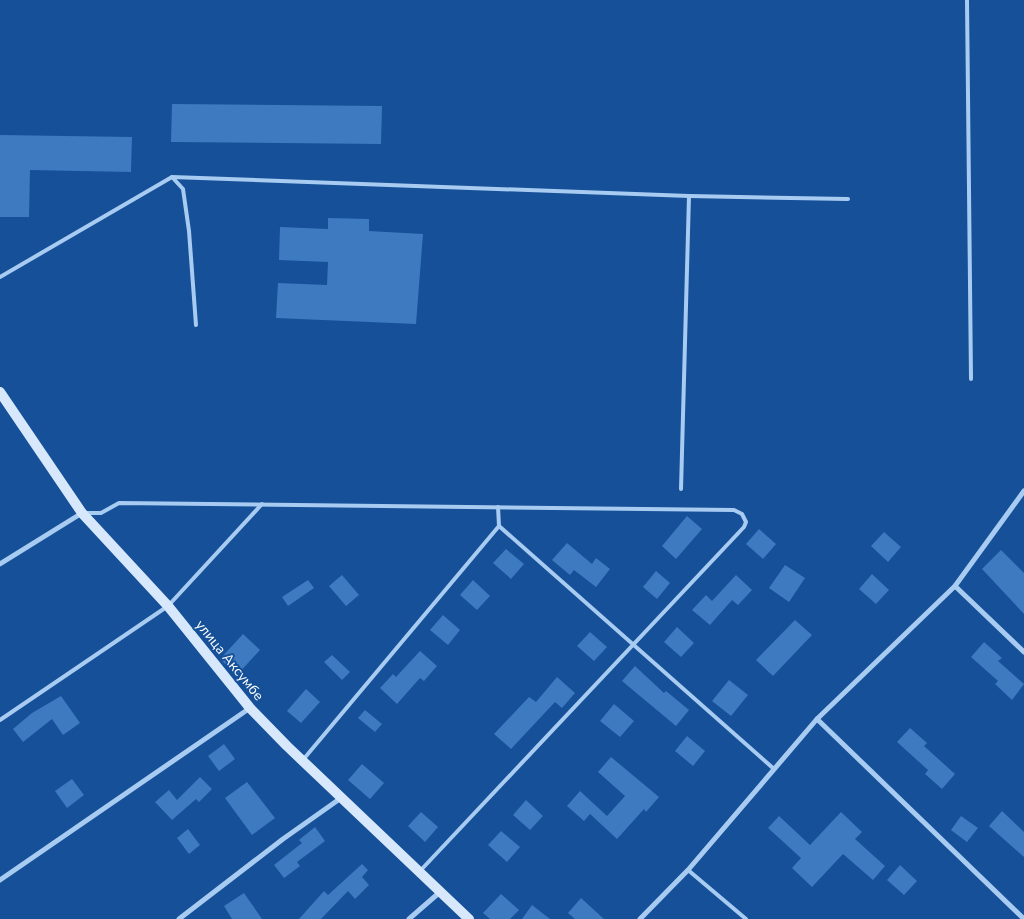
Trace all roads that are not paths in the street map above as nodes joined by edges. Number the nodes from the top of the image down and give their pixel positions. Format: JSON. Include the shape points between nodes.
{"nodes":[{"id":1,"x":967,"y":0,"type":"edge"},
{"id":2,"x":172,"y":177,"type":"junction"},
{"id":3,"x":689,"y":196,"type":"junction"},
{"id":4,"x":848,"y":199,"type":"dead end"},
{"id":5,"x":0,"y":276,"type":"edge"},
{"id":6,"x":196,"y":324,"type":"dead end"},
{"id":7,"x":971,"y":379,"type":"dead end"},
{"id":8,"x":0,"y":392,"type":"edge"},
{"id":9,"x":681,"y":489,"type":"dead end"},
{"id":10,"x":1024,"y":491,"type":"edge"},
{"id":11,"x":262,"y":504,"type":"junction"},
{"id":12,"x":498,"y":507,"type":"junction"},
{"id":13,"x":82,"y":513,"type":"junction"},
{"id":14,"x":498,"y":526,"type":"junction"},
{"id":15,"x":0,"y":564,"type":"edge"},
{"id":16,"x":955,"y":586,"type":"junction"},
{"id":17,"x":168,"y":606,"type":"junction"},
{"id":18,"x":633,"y":644,"type":"junction"},
{"id":19,"x":1024,"y":652,"type":"edge"},
{"id":20,"x":250,"y":708,"type":"junction"},
{"id":21,"x":817,"y":719,"type":"junction"},
{"id":22,"x":0,"y":720,"type":"edge"},
{"id":23,"x":302,"y":761,"type":"junction"},
{"id":24,"x":774,"y":768,"type":"junction"},
{"id":25,"x":342,"y":797,"type":"junction"},
{"id":26,"x":688,"y":870,"type":"junction"},
{"id":27,"x":419,"y":872,"type":"junction"},
{"id":28,"x":0,"y":880,"type":"edge"},
{"id":29,"x":440,"y":892,"type":"junction"},
{"id":30,"x":179,"y":919,"type":"edge"},
{"id":31,"x":410,"y":919,"type":"edge"},
{"id":32,"x":469,"y":919,"type":"edge"},
{"id":33,"x":640,"y":919,"type":"edge"},
{"id":34,"x":746,"y":919,"type":"edge"},
{"id":35,"x":1024,"y":919,"type":"edge"}],
"edges":[{"from":1,"to":7,"type":"lane"},
{"from":2,"to":3,"type":"lane"},
{"from":2,"to":5,"type":"lane"},
{"from":2,"to":6,"type":"lane","via":[[183,189]]},
{"from":3,"to":4,"type":"lane"},
{"from":3,"to":9,"type":"lane"},
{"from":8,"to":13,"type":"main road","name":"улица Аксумбе"},
{"from":10,"to":16,"type":"street"},
{"from":11,"to":12,"type":"lane"},
{"from":11,"to":13,"type":"lane","via":[[119,503],[100,514]]},
{"from":11,"to":17,"type":"lane"},
{"from":12,"to":14,"type":"lane"},
{"from":12,"to":18,"type":"lane","via":[[734,510],[742,514],[746,522],[744,527]]},
{"from":13,"to":15,"type":"street"},
{"from":13,"to":17,"type":"main road","name":"улица Аксумбе"},
{"from":14,"to":18,"type":"lane"},
{"from":14,"to":23,"type":"lane"},
{"from":16,"to":19,"type":"street"},
{"from":16,"to":21,"type":"street"},
{"from":17,"to":20,"type":"main road","name":"улица Аксумбе"},
{"from":17,"to":22,"type":"lane"},
{"from":18,"to":24,"type":"lane"},
{"from":18,"to":27,"type":"lane"},
{"from":20,"to":23,"type":"main road","name":"улица Аксумбе"},
{"from":20,"to":28,"type":"street"},
{"from":21,"to":24,"type":"street"},
{"from":21,"to":35,"type":"street"},
{"from":23,"to":25,"type":"main road","name":"улица Аксумбе"},
{"from":24,"to":26,"type":"street"},
{"from":25,"to":27,"type":"main road","name":"улица Аксумбе"},
{"from":25,"to":30,"type":"street","via":[[283,838]]},
{"from":26,"to":33,"type":"street"},
{"from":26,"to":34,"type":"lane"},
{"from":27,"to":29,"type":"main road","name":"улица Аксумбе"},
{"from":29,"to":31,"type":"street"},
{"from":29,"to":32,"type":"main road","name":"улица Аксумбе"}]}
